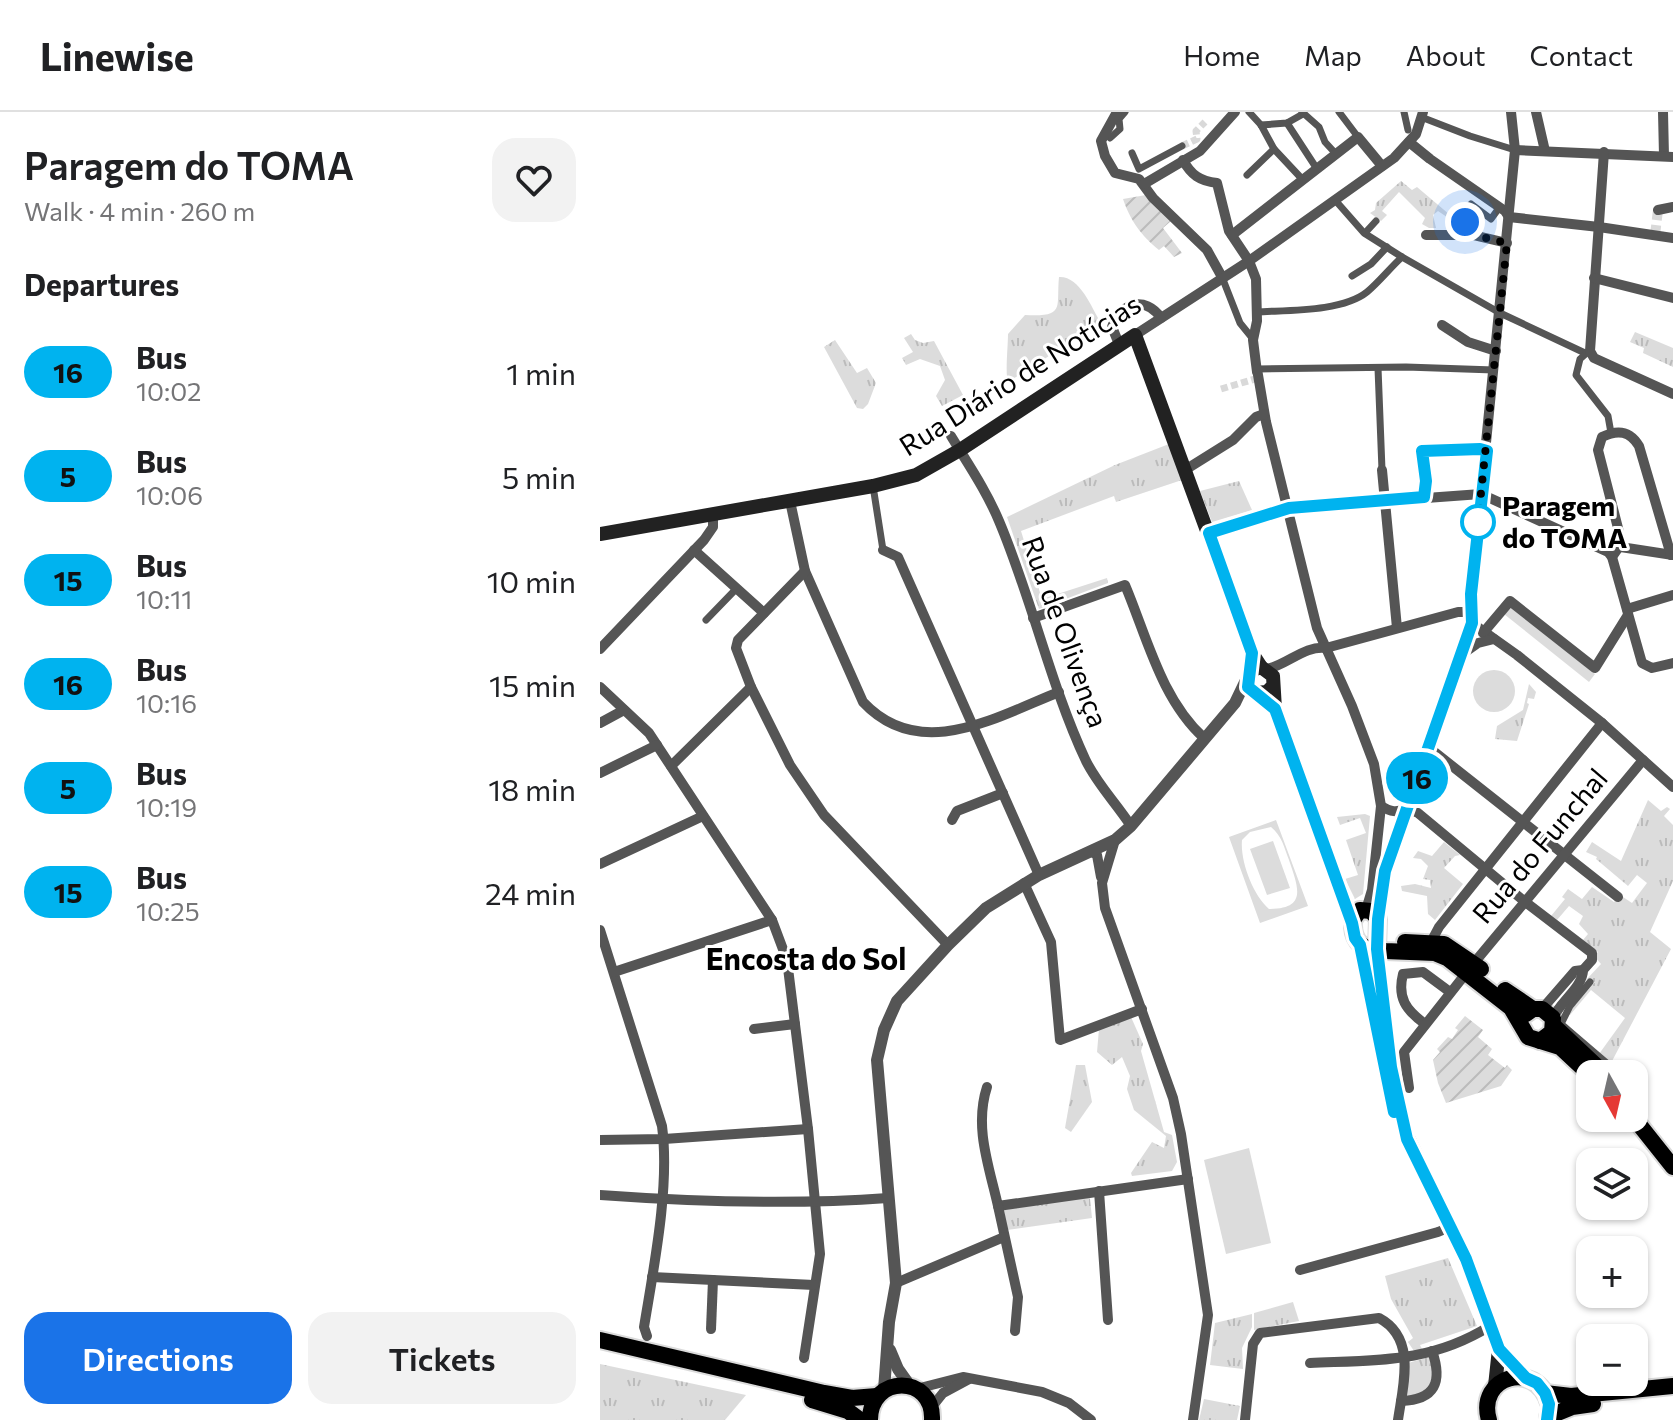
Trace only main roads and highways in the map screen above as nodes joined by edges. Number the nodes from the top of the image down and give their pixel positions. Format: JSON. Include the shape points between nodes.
{"nodes":[{"id":1,"x":600,"y":534,"type":"edge"},
{"id":2,"x":1264,"y":674,"type":"junction"},
{"id":3,"x":1275,"y":709,"type":"junction"},
{"id":4,"x":1364,"y":916,"type":"junction"},
{"id":5,"x":1360,"y":945,"type":"junction"},
{"id":6,"x":1378,"y":946,"type":"junction"},
{"id":7,"x":1470,"y":967,"type":"junction"},
{"id":8,"x":1545,"y":1016,"type":"junction"},
{"id":9,"x":1522,"y":1027,"type":"junction"},
{"id":10,"x":1540,"y":1041,"type":"junction"},
{"id":11,"x":1596,"y":1060,"type":"edge"},
{"id":12,"x":1576,"y":1062,"type":"edge"},
{"id":13,"x":1648,"y":1120,"type":"edge"},
{"id":14,"x":1403,"y":1127,"type":"junction"},
{"id":15,"x":1645,"y":1132,"type":"edge"},
{"id":16,"x":1673,"y":1151,"type":"edge"},
{"id":17,"x":1673,"y":1167,"type":"edge"},
{"id":18,"x":1495,"y":1338,"type":"junction"},
{"id":19,"x":600,"y":1340,"type":"edge"},
{"id":20,"x":600,"y":1351,"type":"edge"},
{"id":21,"x":1526,"y":1378,"type":"junction"},
{"id":22,"x":1495,"y":1386,"type":"junction"},
{"id":23,"x":1673,"y":1386,"type":"edge"},
{"id":24,"x":881,"y":1393,"type":"junction"},
{"id":25,"x":1545,"y":1393,"type":"junction"},
{"id":26,"x":1673,"y":1397,"type":"edge"},
{"id":27,"x":933,"y":1416,"type":"edge"},
{"id":28,"x":1484,"y":1417,"type":"edge"},
{"id":29,"x":1548,"y":1418,"type":"edge"},
{"id":30,"x":860,"y":1420,"type":"edge"},
{"id":31,"x":870,"y":1420,"type":"edge"}],
"edges":[{"from":1,"to":2,"type":"main road","name":"Rua Diário de Notícias","via":[[916,475],[1135,335]]},
{"from":2,"to":3,"type":"main road"},
{"from":2,"to":3,"type":"main road","via":[[1267,692],[1257,693]]},
{"from":3,"to":4,"type":"main road","via":[[1342,895]]},
{"from":4,"to":5,"type":"main road","via":[[1355,938]]},
{"from":4,"to":6,"type":"main road"},
{"from":5,"to":6,"type":"main road"},
{"from":5,"to":14,"type":"main road","via":[[1390,1102]]},
{"from":6,"to":7,"type":"main road","via":[[1385,951],[1435,953]]},
{"from":6,"to":7,"type":"main road","via":[[1444,944]]},
{"from":6,"to":14,"type":"main road"},
{"from":7,"to":8,"type":"main road"},
{"from":7,"to":9,"type":"main road","via":[[1511,1008]]},
{"from":8,"to":9,"type":"main road","via":[[1525,1014]]},
{"from":8,"to":10,"type":"main road","via":[[1550,1035]]},
{"from":8,"to":11,"type":"main road"},
{"from":9,"to":10,"type":"main road","via":[[1528,1037]]},
{"from":10,"to":12,"type":"main road","via":[[1560,1047]]},
{"from":13,"to":16,"type":"main road"},
{"from":14,"to":18,"type":"main road","via":[[1472,1273]]},
{"from":15,"to":17,"type":"main road"},
{"from":18,"to":21,"type":"main road"},
{"from":18,"to":22,"type":"main road"},
{"from":19,"to":24,"type":"main road","via":[[824,1393],[852,1398]]},
{"from":20,"to":30,"type":"main road","via":[[825,1403]]},
{"from":21,"to":22,"type":"main road"},
{"from":21,"to":25,"type":"main road"},
{"from":22,"to":28,"type":"main road"},
{"from":23,"to":25,"type":"main road","via":[[1571,1396]]},
{"from":24,"to":27,"type":"main road","via":[[897,1385],[913,1388],[927,1399]]},
{"from":24,"to":31,"type":"main road","via":[[871,1406]]},
{"from":25,"to":29,"type":"main road"},
{"from":26,"to":29,"type":"main road","via":[[1572,1407]]}]}
